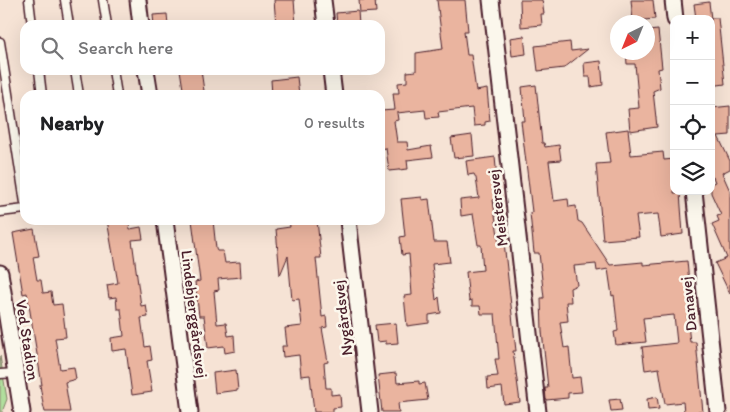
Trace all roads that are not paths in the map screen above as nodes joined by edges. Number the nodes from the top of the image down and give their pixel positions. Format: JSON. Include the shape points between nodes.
{"nodes":[{"id":1,"x":29,"y":0,"type":"edge"},
{"id":2,"x":65,"y":0,"type":"edge"},
{"id":3,"x":103,"y":0,"type":"edge"},
{"id":4,"x":138,"y":0,"type":"edge"},
{"id":5,"x":323,"y":0,"type":"edge"},
{"id":6,"x":491,"y":0,"type":"edge"},
{"id":7,"x":673,"y":0,"type":"edge"},
{"id":8,"x":675,"y":15,"type":"edge"},
{"id":9,"x":31,"y":20,"type":"edge"},
{"id":10,"x":68,"y":20,"type":"edge"},
{"id":11,"x":106,"y":20,"type":"edge"},
{"id":12,"x":140,"y":20,"type":"edge"},
{"id":13,"x":325,"y":20,"type":"edge"},
{"id":14,"x":0,"y":42,"type":"edge"},
{"id":15,"x":40,"y":75,"type":"edge"},
{"id":16,"x":77,"y":75,"type":"edge"},
{"id":17,"x":114,"y":75,"type":"edge"},
{"id":18,"x":147,"y":75,"type":"edge"},
{"id":19,"x":332,"y":75,"type":"edge"},
{"id":20,"x":41,"y":90,"type":"edge"},
{"id":21,"x":78,"y":90,"type":"edge"},
{"id":22,"x":115,"y":90,"type":"edge"},
{"id":23,"x":149,"y":90,"type":"edge"},
{"id":24,"x":333,"y":90,"type":"edge"},
{"id":25,"x":20,"y":171,"type":"edge"},
{"id":26,"x":694,"y":195,"type":"edge"},
{"id":27,"x":20,"y":210,"type":"edge"},
{"id":28,"x":0,"y":212,"type":"edge"},
{"id":29,"x":167,"y":225,"type":"edge"},
{"id":30,"x":349,"y":225,"type":"edge"},
{"id":31,"x":0,"y":273,"type":"edge"},
{"id":32,"x":16,"y":373,"type":"junction"},
{"id":33,"x":0,"y":374,"type":"edge"},
{"id":34,"x":22,"y":412,"type":"edge"},
{"id":35,"x":190,"y":412,"type":"edge"},
{"id":36,"x":370,"y":412,"type":"edge"},
{"id":37,"x":538,"y":412,"type":"edge"},
{"id":38,"x":718,"y":412,"type":"edge"}],
"edges":[{"from":1,"to":9,"type":"lane"},
{"from":2,"to":10,"type":"lane"},
{"from":3,"to":11,"type":"lane"},
{"from":4,"to":12,"type":"street"},
{"from":5,"to":13,"type":"street"},
{"from":6,"to":37,"type":"street","name":"Meistersvej"},
{"from":7,"to":8,"type":"street"},
{"from":14,"to":25,"type":"lane"},
{"from":15,"to":20,"type":"lane"},
{"from":16,"to":21,"type":"lane"},
{"from":17,"to":22,"type":"lane"},
{"from":18,"to":23,"type":"street"},
{"from":19,"to":24,"type":"street"},
{"from":26,"to":38,"type":"street","name":"Danavej"},
{"from":27,"to":28,"type":"lane"},
{"from":29,"to":35,"type":"street","name":"Lindebjerggårdsvej"},
{"from":30,"to":36,"type":"street","name":"Nygårdsvej"},
{"from":31,"to":32,"type":"street","name":"Ved Stadion"},
{"from":32,"to":33,"type":"lane"},
{"from":32,"to":34,"type":"street","name":"Ved Stadion"}]}
